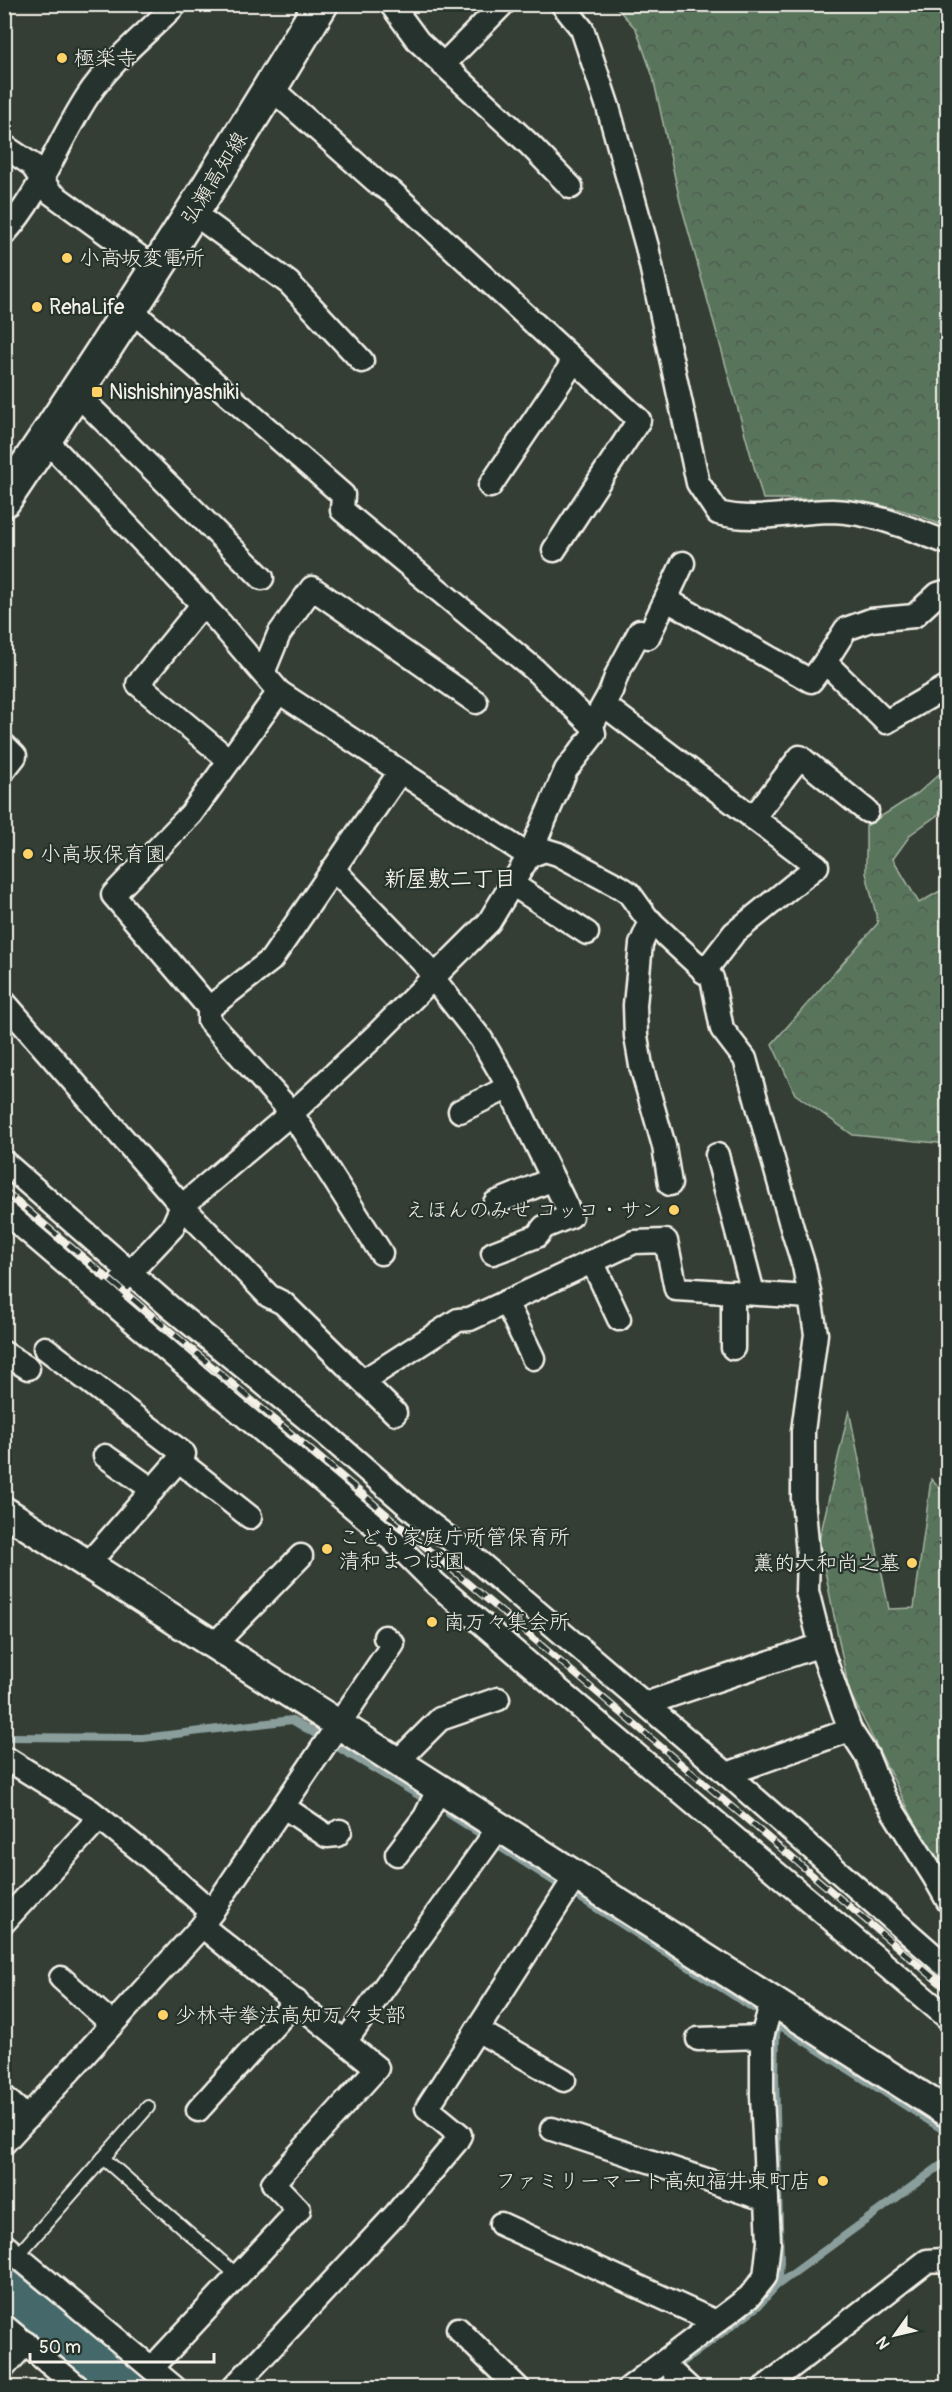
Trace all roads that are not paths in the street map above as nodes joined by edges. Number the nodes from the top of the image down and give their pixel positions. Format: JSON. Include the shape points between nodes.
{"nodes":[{"id":1,"x":176,"y":4,"type":"edge"},
{"id":2,"x":321,"y":4,"type":"edge"},
{"id":3,"x":391,"y":4,"type":"edge"},
{"id":4,"x":503,"y":4,"type":"edge"},
{"id":5,"x":562,"y":4,"type":"edge"},
{"id":6,"x":443,"y":65,"type":"junction"},
{"id":7,"x":271,"y":88,"type":"junction"},
{"id":8,"x":4,"y":146,"type":"edge"},
{"id":9,"x":40,"y":179,"type":"junction"},
{"id":10,"x":571,"y":187,"type":"dead end"},
{"id":11,"x":192,"y":212,"type":"junction"},
{"id":12,"x":4,"y":234,"type":"edge"},
{"id":13,"x":156,"y":269,"type":"junction"},
{"id":14,"x":130,"y":309,"type":"junction"},
{"id":15,"x":362,"y":360,"type":"dead end"},
{"id":16,"x":574,"y":361,"type":"junction"},
{"id":17,"x":76,"y":393,"type":"junction"},
{"id":18,"x":45,"y":439,"type":"junction"},
{"id":19,"x":490,"y":486,"type":"dead end"},
{"id":20,"x":4,"y":500,"type":"edge"},
{"id":21,"x":948,"y":543,"type":"edge"},
{"id":22,"x":554,"y":550,"type":"dead end"},
{"id":23,"x":683,"y":563,"type":"dead end"},
{"id":24,"x":262,"y":578,"type":"dead end"},
{"id":25,"x":948,"y":591,"type":"edge"},
{"id":26,"x":667,"y":600,"type":"junction"},
{"id":27,"x":203,"y":604,"type":"junction"},
{"id":28,"x":825,"y":662,"type":"junction"},
{"id":29,"x":263,"y":673,"type":"junction"},
{"id":30,"x":948,"y":686,"type":"edge"},
{"id":31,"x":279,"y":692,"type":"junction"},
{"id":32,"x":476,"y":702,"type":"dead end"},
{"id":33,"x":604,"y":705,"type":"junction"},
{"id":34,"x":592,"y":725,"type":"junction"},
{"id":35,"x":4,"y":745,"type":"edge"},
{"id":36,"x":229,"y":760,"type":"junction"},
{"id":37,"x":4,"y":770,"type":"edge"},
{"id":38,"x":400,"y":772,"type":"junction"},
{"id":39,"x":867,"y":811,"type":"dead end"},
{"id":40,"x":753,"y":818,"type":"junction"},
{"id":41,"x":529,"y":856,"type":"junction"},
{"id":42,"x":333,"y":868,"type":"junction"},
{"id":43,"x":512,"y":884,"type":"junction"},
{"id":44,"x":651,"y":921,"type":"junction"},
{"id":45,"x":587,"y":933,"type":"dead end"},
{"id":46,"x":704,"y":972,"type":"junction"},
{"id":47,"x":434,"y":976,"type":"junction"},
{"id":48,"x":4,"y":1002,"type":"edge"},
{"id":49,"x":209,"y":1008,"type":"junction"},
{"id":50,"x":509,"y":1087,"type":"junction"},
{"id":51,"x":460,"y":1111,"type":"dead end"},
{"id":52,"x":291,"y":1112,"type":"junction"},
{"id":53,"x":717,"y":1155,"type":"dead end"},
{"id":54,"x":4,"y":1162,"type":"edge"},
{"id":55,"x":554,"y":1179,"type":"junction"},
{"id":56,"x":670,"y":1184,"type":"dead end"},
{"id":57,"x":495,"y":1203,"type":"dead end"},
{"id":58,"x":182,"y":1206,"type":"junction"},
{"id":59,"x":4,"y":1211,"type":"edge"},
{"id":60,"x":381,"y":1253,"type":"dead end"},
{"id":61,"x":493,"y":1253,"type":"dead end"},
{"id":62,"x":592,"y":1261,"type":"junction"},
{"id":63,"x":131,"y":1271,"type":"junction"},
{"id":64,"x":743,"y":1293,"type":"junction"},
{"id":65,"x":810,"y":1297,"type":"junction"},
{"id":66,"x":106,"y":1298,"type":"junction"},
{"id":67,"x":506,"y":1302,"type":"junction"},
{"id":68,"x":619,"y":1319,"type":"dead end"},
{"id":69,"x":45,"y":1348,"type":"dead end"},
{"id":70,"x":733,"y":1348,"type":"dead end"},
{"id":71,"x":4,"y":1353,"type":"edge"},
{"id":72,"x":533,"y":1358,"type":"dead end"},
{"id":73,"x":28,"y":1368,"type":"dead end"},
{"id":74,"x":363,"y":1381,"type":"junction"},
{"id":75,"x":394,"y":1413,"type":"dead end"},
{"id":76,"x":105,"y":1456,"type":"dead end"},
{"id":77,"x":178,"y":1460,"type":"junction"},
{"id":78,"x":153,"y":1490,"type":"junction"},
{"id":79,"x":4,"y":1511,"type":"edge"},
{"id":80,"x":250,"y":1517,"type":"dead end"},
{"id":81,"x":301,"y":1556,"type":"dead end"},
{"id":82,"x":88,"y":1564,"type":"junction"},
{"id":83,"x":385,"y":1637,"type":"dead end"},
{"id":84,"x":214,"y":1644,"type":"junction"},
{"id":85,"x":821,"y":1645,"type":"junction"},
{"id":86,"x":498,"y":1699,"type":"dead end"},
{"id":87,"x":645,"y":1704,"type":"junction"},
{"id":88,"x":850,"y":1730,"type":"junction"},
{"id":89,"x":330,"y":1737,"type":"junction"},
{"id":90,"x":397,"y":1762,"type":"junction"},
{"id":91,"x":4,"y":1766,"type":"edge"},
{"id":92,"x":727,"y":1774,"type":"junction"},
{"id":93,"x":439,"y":1788,"type":"junction"},
{"id":94,"x":284,"y":1807,"type":"junction"},
{"id":95,"x":99,"y":1818,"type":"junction"},
{"id":96,"x":500,"y":1826,"type":"junction"},
{"id":97,"x":340,"y":1831,"type":"dead end"},
{"id":98,"x":397,"y":1854,"type":"dead end"},
{"id":99,"x":576,"y":1876,"type":"junction"},
{"id":100,"x":948,"y":1901,"type":"edge"},
{"id":101,"x":207,"y":1919,"type":"junction"},
{"id":102,"x":4,"y":1922,"type":"edge"},
{"id":103,"x":948,"y":1968,"type":"edge"},
{"id":104,"x":61,"y":1978,"type":"dead end"},
{"id":105,"x":296,"y":2001,"type":"junction"},
{"id":106,"x":772,"y":2002,"type":"junction"},
{"id":107,"x":948,"y":2018,"type":"edge"},
{"id":108,"x":111,"y":2023,"type":"junction"},
{"id":109,"x":477,"y":2030,"type":"junction"},
{"id":110,"x":762,"y":2037,"type":"junction"},
{"id":111,"x":698,"y":2039,"type":"dead end"},
{"id":112,"x":345,"y":2042,"type":"junction"},
{"id":113,"x":564,"y":2080,"type":"dead end"},
{"id":114,"x":4,"y":2097,"type":"edge"},
{"id":115,"x":148,"y":2107,"type":"dead end"},
{"id":116,"x":198,"y":2110,"type":"dead end"},
{"id":117,"x":948,"y":2113,"type":"edge"},
{"id":118,"x":27,"y":2118,"type":"junction"},
{"id":119,"x":552,"y":2129,"type":"dead end"},
{"id":120,"x":4,"y":2143,"type":"edge"},
{"id":121,"x":103,"y":2158,"type":"junction"},
{"id":122,"x":767,"y":2200,"type":"junction"},
{"id":123,"x":501,"y":2224,"type":"dead end"},
{"id":124,"x":11,"y":2250,"type":"edge"},
{"id":125,"x":948,"y":2264,"type":"edge"},
{"id":126,"x":238,"y":2276,"type":"junction"},
{"id":127,"x":716,"y":2322,"type":"junction"},
{"id":128,"x":4,"y":2326,"type":"edge"},
{"id":129,"x":458,"y":2329,"type":"dead end"},
{"id":130,"x":26,"y":2343,"type":"junction"},
{"id":131,"x":4,"y":2367,"type":"edge"},
{"id":132,"x":152,"y":2368,"type":"junction"},
{"id":133,"x":675,"y":2372,"type":"edge"},
{"id":134,"x":79,"y":2388,"type":"edge"},
{"id":135,"x":175,"y":2388,"type":"edge"},
{"id":136,"x":233,"y":2388,"type":"edge"},
{"id":137,"x":518,"y":2388,"type":"edge"},
{"id":138,"x":630,"y":2388,"type":"edge"},
{"id":139,"x":764,"y":2388,"type":"edge"}],
"edges":[{"from":1,"to":9,"type":"street","via":[[113,65],[88,96]]},
{"from":2,"to":7,"type":"main road","name":"弘瀬高知線"},
{"from":3,"to":6,"type":"street","via":[[418,41]]},
{"from":4,"to":6,"type":"street"},
{"from":5,"to":21,"type":"street","via":[[582,29],[608,107],[647,247],[698,483],[718,513],[739,519],[833,511],[880,518]]},
{"from":6,"to":10,"type":"street"},
{"from":7,"to":11,"type":"main road","name":"弘瀬高知線"},
{"from":7,"to":16,"type":"street","via":[[392,192]]},
{"from":8,"to":9,"type":"street","via":[[31,164]]},
{"from":9,"to":12,"type":"street","via":[[34,194]]},
{"from":9,"to":13,"type":"street","via":[[51,193]]},
{"from":11,"to":13,"type":"main road","name":"弘瀬高知線"},
{"from":11,"to":15,"type":"street","via":[[289,283]]},
{"from":13,"to":14,"type":"main road","name":"弘瀬高知線"},
{"from":14,"to":17,"type":"main road","name":"弘瀬高知線"},
{"from":14,"to":34,"type":"street","via":[[343,495],[342,510],[534,669]]},
{"from":16,"to":19,"type":"street"},
{"from":16,"to":22,"type":"street","via":[[639,420]]},
{"from":17,"to":18,"type":"main road","name":"弘瀬高知線"},
{"from":17,"to":24,"type":"street"},
{"from":18,"to":20,"type":"main road","name":"弘瀬高知線"},
{"from":18,"to":27,"type":"street"},
{"from":23,"to":26,"type":"street"},
{"from":25,"to":28,"type":"street","via":[[938,594],[915,616],[871,620],[846,629]]},
{"from":26,"to":28,"type":"street","via":[[811,681]]},
{"from":26,"to":33,"type":"street","via":[[648,637],[640,631]]},
{"from":27,"to":29,"type":"street"},
{"from":27,"to":36,"type":"street","via":[[138,684]]},
{"from":28,"to":30,"type":"street","via":[[886,722]]},
{"from":29,"to":31,"type":"street"},
{"from":29,"to":32,"type":"street","via":[[279,634],[312,588]]},
{"from":31,"to":36,"type":"street"},
{"from":31,"to":38,"type":"street"},
{"from":33,"to":34,"type":"street"},
{"from":33,"to":40,"type":"street"},
{"from":34,"to":41,"type":"street","via":[[594,734],[566,770]]},
{"from":35,"to":37,"type":"street","via":[[15,756]]},
{"from":36,"to":49,"type":"street","via":[[191,814],[113,895]]},
{"from":38,"to":41,"type":"street"},
{"from":38,"to":42,"type":"street"},
{"from":39,"to":40,"type":"street","via":[[800,757]]},
{"from":40,"to":46,"type":"street","via":[[817,866],[734,933]]},
{"from":41,"to":43,"type":"street"},
{"from":41,"to":44,"type":"street","via":[[545,850],[609,880],[629,893]]},
{"from":42,"to":47,"type":"street"},
{"from":42,"to":49,"type":"street","via":[[271,960]]},
{"from":43,"to":45,"type":"street"},
{"from":43,"to":47,"type":"street","via":[[489,922]]},
{"from":44,"to":46,"type":"street"},
{"from":44,"to":56,"type":"street","via":[[641,944],[636,1036]]},
{"from":46,"to":65,"type":"street","via":[[712,978],[722,1029],[745,1059]]},
{"from":47,"to":50,"type":"street","via":[[481,1039]]},
{"from":47,"to":52,"type":"street"},
{"from":48,"to":58,"type":"street"},
{"from":49,"to":52,"type":"street","via":[[209,1021]]},
{"from":50,"to":51,"type":"street"},
{"from":50,"to":55,"type":"street"},
{"from":52,"to":58,"type":"street"},
{"from":52,"to":60,"type":"street"},
{"from":53,"to":64,"type":"street"},
{"from":54,"to":63,"type":"street"},
{"from":55,"to":57,"type":"street"},
{"from":55,"to":61,"type":"street","via":[[572,1216],[544,1227],[537,1236]]},
{"from":58,"to":63,"type":"street","via":[[172,1228]]},
{"from":58,"to":74,"type":"street","via":[[269,1296],[283,1303]]},
{"from":59,"to":66,"type":"street"},
{"from":62,"to":64,"type":"street","via":[[634,1242],[666,1240],[676,1289]]},
{"from":62,"to":67,"type":"street"},
{"from":62,"to":68,"type":"street"},
{"from":63,"to":66,"type":"street"},
{"from":63,"to":87,"type":"street"},
{"from":64,"to":65,"type":"street"},
{"from":64,"to":70,"type":"street"},
{"from":65,"to":85,"type":"street","via":[[816,1334],[803,1431],[803,1499],[807,1591]]},
{"from":66,"to":107,"type":"street","via":[[392,1540],[435,1583],[556,1688]]},
{"from":67,"to":72,"type":"street"},
{"from":67,"to":74,"type":"street","via":[[470,1319],[458,1320]]},
{"from":69,"to":77,"type":"street","via":[[184,1454]]},
{"from":71,"to":73,"type":"street"},
{"from":74,"to":75,"type":"street"},
{"from":76,"to":78,"type":"street"},
{"from":77,"to":78,"type":"street"},
{"from":77,"to":80,"type":"street"},
{"from":78,"to":82,"type":"street"},
{"from":79,"to":82,"type":"street"},
{"from":81,"to":84,"type":"street"},
{"from":82,"to":84,"type":"street"},
{"from":83,"to":89,"type":"street","via":[[393,1644]]},
{"from":84,"to":89,"type":"street"},
{"from":85,"to":87,"type":"street"},
{"from":85,"to":88,"type":"street"},
{"from":86,"to":90,"type":"street","via":[[440,1719]]},
{"from":87,"to":92,"type":"street"},
{"from":88,"to":92,"type":"street"},
{"from":88,"to":100,"type":"street","via":[[867,1756],[884,1797]]},
{"from":89,"to":90,"type":"street"},
{"from":89,"to":94,"type":"street"},
{"from":90,"to":93,"type":"street"},
{"from":91,"to":95,"type":"street","via":[[9,1760]]},
{"from":92,"to":103,"type":"street"},
{"from":93,"to":96,"type":"street"},
{"from":93,"to":98,"type":"street","via":[[425,1816]]},
{"from":94,"to":97,"type":"street","via":[[327,1836]]},
{"from":94,"to":101,"type":"street"},
{"from":95,"to":101,"type":"street","via":[[150,1858]]},
{"from":95,"to":102,"type":"street"},
{"from":96,"to":99,"type":"street"},
{"from":96,"to":112,"type":"street"},
{"from":99,"to":106,"type":"street"},
{"from":99,"to":109,"type":"street"},
{"from":101,"to":105,"type":"street"},
{"from":101,"to":108,"type":"street"},
{"from":104,"to":108,"type":"street"},
{"from":105,"to":112,"type":"street"},
{"from":105,"to":116,"type":"street"},
{"from":106,"to":110,"type":"street"},
{"from":106,"to":117,"type":"street"},
{"from":108,"to":118,"type":"street"},
{"from":109,"to":113,"type":"street"},
{"from":109,"to":136,"type":"street","via":[[427,2108],[460,2135],[456,2142],[396,2214]]},
{"from":110,"to":111,"type":"street"},
{"from":110,"to":122,"type":"street"},
{"from":112,"to":126,"type":"street","via":[[377,2068],[273,2183],[299,2210]]},
{"from":114,"to":118,"type":"street"},
{"from":115,"to":121,"type":"lane"},
{"from":118,"to":120,"type":"street"},
{"from":119,"to":122,"type":"street"},
{"from":121,"to":124,"type":"lane"},
{"from":121,"to":126,"type":"lane"},
{"from":122,"to":127,"type":"street","via":[[769,2242],[765,2277],[749,2297]]},
{"from":123,"to":127,"type":"street"},
{"from":124,"to":132,"type":"street"},
{"from":125,"to":139,"type":"street","via":[[942,2260],[927,2261]]},
{"from":126,"to":132,"type":"street"},
{"from":127,"to":133,"type":"street"},
{"from":128,"to":130,"type":"street"},
{"from":129,"to":137,"type":"street"},
{"from":130,"to":131,"type":"street"},
{"from":130,"to":134,"type":"street"},
{"from":132,"to":135,"type":"street"},
{"from":133,"to":138,"type":"street"}]}
